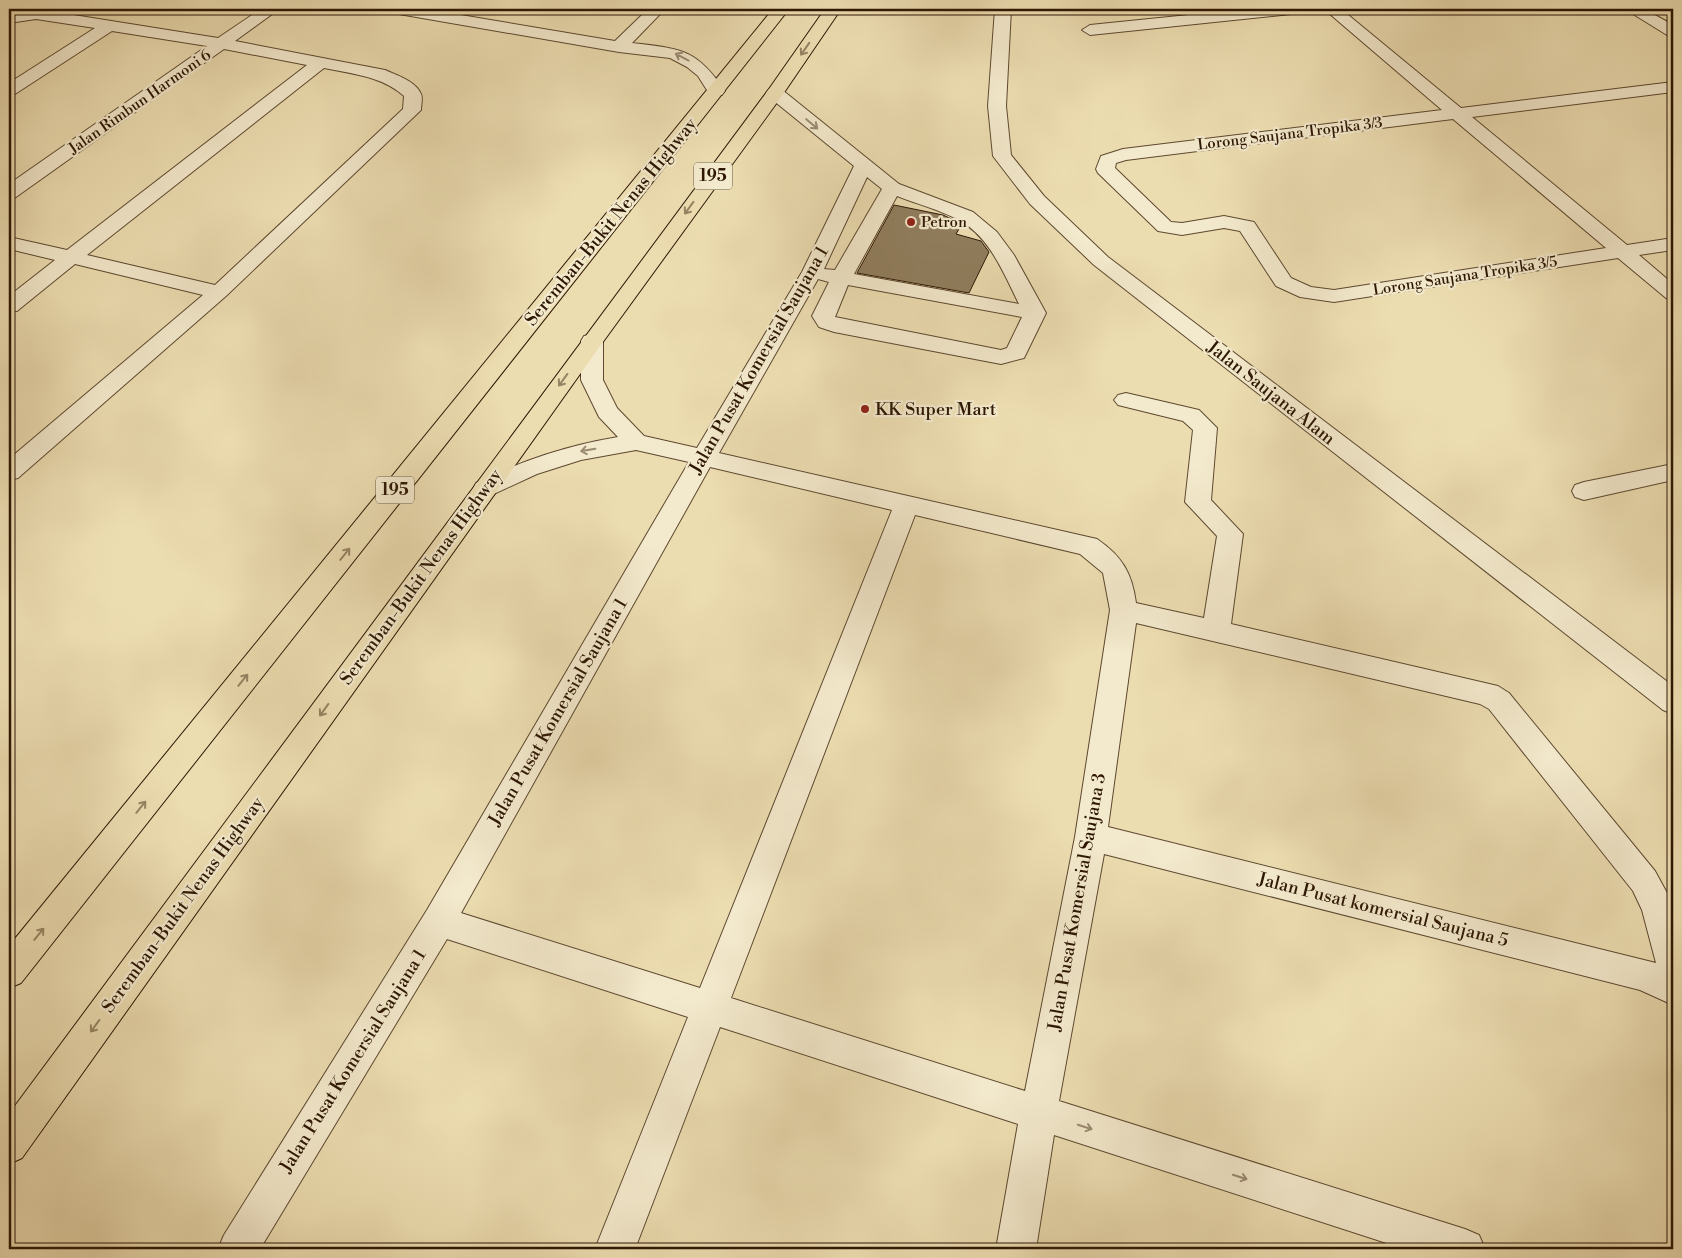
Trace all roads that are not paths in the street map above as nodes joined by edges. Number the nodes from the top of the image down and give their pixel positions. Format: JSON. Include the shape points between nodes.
{"nodes":[{"id":1,"x":271,"y":9,"type":"edge"},
{"id":2,"x":399,"y":9,"type":"edge"},
{"id":3,"x":657,"y":9,"type":"edge"},
{"id":4,"x":781,"y":9,"type":"edge"},
{"id":5,"x":833,"y":9,"type":"edge"},
{"id":6,"x":1003,"y":9,"type":"edge"},
{"id":7,"x":1291,"y":9,"type":"edge"},
{"id":8,"x":1332,"y":9,"type":"edge"},
{"id":9,"x":1633,"y":9,"type":"edge"},
{"id":10,"x":9,"y":18,"type":"edge"},
{"id":11,"x":109,"y":26,"type":"junction"},
{"id":12,"x":1090,"y":30,"type":"dead end"},
{"id":13,"x":1673,"y":32,"type":"edge"},
{"id":14,"x":223,"y":44,"type":"junction"},
{"id":15,"x":619,"y":47,"type":"junction"},
{"id":16,"x":320,"y":62,"type":"junction"},
{"id":17,"x":1673,"y":87,"type":"edge"},
{"id":18,"x":9,"y":90,"type":"edge"},
{"id":19,"x":716,"y":91,"type":"junction"},
{"id":20,"x":774,"y":93,"type":"junction"},
{"id":21,"x":1458,"y":114,"type":"junction"},
{"id":22,"x":1123,"y":155,"type":"joint"},
{"id":23,"x":864,"y":167,"type":"junction"},
{"id":24,"x":892,"y":188,"type":"junction"},
{"id":25,"x":9,"y":193,"type":"edge"},
{"id":26,"x":9,"y":243,"type":"edge"},
{"id":27,"x":1673,"y":244,"type":"edge"},
{"id":28,"x":1623,"y":252,"type":"junction"},
{"id":29,"x":71,"y":257,"type":"junction"},
{"id":30,"x":812,"y":272,"type":"junction"},
{"id":31,"x":841,"y":278,"type":"junction"},
{"id":32,"x":219,"y":292,"type":"junction"},
{"id":33,"x":1673,"y":294,"type":"edge"},
{"id":34,"x":9,"y":306,"type":"edge"},
{"id":35,"x":1035,"y":312,"type":"junction"},
{"id":36,"x":592,"y":341,"type":"junction"},
{"id":37,"x":1126,"y":400,"type":"dead end"},
{"id":38,"x":636,"y":442,"type":"junction"},
{"id":39,"x":704,"y":457,"type":"junction"},
{"id":40,"x":9,"y":472,"type":"edge"},
{"id":41,"x":1673,"y":472,"type":"edge"},
{"id":42,"x":485,"y":489,"type":"junction"},
{"id":43,"x":1584,"y":491,"type":"dead end"},
{"id":44,"x":907,"y":504,"type":"junction"},
{"id":45,"x":1124,"y":610,"type":"junction"},
{"id":46,"x":1216,"y":631,"type":"junction"},
{"id":47,"x":1673,"y":702,"type":"edge"},
{"id":48,"x":1091,"y":837,"type":"junction"},
{"id":49,"x":440,"y":921,"type":"junction"},
{"id":50,"x":1673,"y":963,"type":"edge"},
{"id":51,"x":9,"y":972,"type":"edge"},
{"id":52,"x":1673,"y":989,"type":"edge"},
{"id":53,"x":710,"y":1007,"type":"junction"},
{"id":54,"x":1039,"y":1112,"type":"junction"},
{"id":55,"x":9,"y":1145,"type":"edge"},
{"id":56,"x":1408,"y":1240,"type":"edge"},
{"id":57,"x":238,"y":1249,"type":"edge"},
{"id":58,"x":615,"y":1249,"type":"edge"},
{"id":59,"x":1016,"y":1249,"type":"edge"},
{"id":60,"x":1464,"y":1249,"type":"edge"}],
"edges":[{"from":1,"to":14,"type":"street","name":"Jalan Rimbun Harmoni 6"},
{"from":2,"to":15,"type":"street"},
{"from":3,"to":15,"type":"street"},
{"from":4,"to":19,"type":"highway","name":"Seremban-Bukit Nenas Highway","number":"195"},
{"from":5,"to":20,"type":"highway","name":"Seremban-Bukit Nenas Highway","number":"195","one_way":true},
{"from":6,"to":47,"type":"street","name":"Jalan Saujana Alam","via":[[997,106],[1002,156],[1037,200],[1116,273]]},
{"from":7,"to":12,"type":"street"},
{"from":8,"to":21,"type":"street"},
{"from":9,"to":13,"type":"street"},
{"from":10,"to":11,"type":"street","via":[[36,14]]},
{"from":11,"to":14,"type":"street"},
{"from":11,"to":18,"type":"street"},
{"from":14,"to":16,"type":"street"},
{"from":14,"to":25,"type":"street","name":"Jalan Rimbun Harmoni 6"},
{"from":19,"to":15,"type":"street","one_way":true,"via":[[704,73],[679,55]]},
{"from":16,"to":29,"type":"street"},
{"from":16,"to":32,"type":"street","via":[[379,74],[400,83],[413,95],[412,110]]},
{"from":17,"to":21,"type":"street","name":"Lorong Saujana Tropika 3/3"},
{"from":51,"to":19,"type":"highway","name":"Seremban-Bukit Nenas Highway","number":"195","one_way":true},
{"from":20,"to":23,"type":"street","one_way":true},
{"from":20,"to":36,"type":"highway","name":"Seremban-Bukit Nenas Highway","number":"195","one_way":true},
{"from":21,"to":22,"type":"street","name":"Lorong Saujana Tropika 3/3"},
{"from":21,"to":28,"type":"street"},
{"from":22,"to":28,"type":"street","name":"Lorong Saujana Tropika 3/5","via":[[1108,160],[1105,169],[1161,224],[1182,229],[1224,222],[1247,226],[1283,282],[1307,293],[1334,296]]},
{"from":23,"to":24,"type":"street"},
{"from":23,"to":30,"type":"street","name":"Jalan Pusat Komersial Saujana 1"},
{"from":24,"to":31,"type":"street"},
{"from":24,"to":35,"type":"street","via":[[966,216],[990,236]]},
{"from":26,"to":29,"type":"street"},
{"from":27,"to":28,"type":"street","name":"Lorong Saujana Tropika 3/5"},
{"from":28,"to":33,"type":"street"},
{"from":29,"to":32,"type":"street"},
{"from":29,"to":34,"type":"street"},
{"from":30,"to":31,"type":"street"},
{"from":30,"to":39,"type":"street","name":"Jalan Pusat Komersial Saujana 1"},
{"from":31,"to":35,"type":"street"},
{"from":31,"to":35,"type":"street","via":[[823,316],[827,322],[1000,357],[1016,353]]},
{"from":32,"to":40,"type":"street"},
{"from":36,"to":38,"type":"street","via":[[592,380],[608,412]]},
{"from":36,"to":42,"type":"highway","name":"Seremban-Bukit Nenas Highway","number":"195","one_way":true},
{"from":37,"to":46,"type":"street","via":[[1191,415],[1205,428],[1198,502],[1230,534]]},
{"from":38,"to":39,"type":"street"},
{"from":38,"to":42,"type":"street","one_way":true,"via":[[579,452],[528,468]]},
{"from":39,"to":44,"type":"street"},
{"from":39,"to":49,"type":"street","name":"Jalan Pusat Komersial Saujana 1"},
{"from":41,"to":43,"type":"street"},
{"from":42,"to":55,"type":"highway","name":"Seremban-Bukit Nenas Highway","number":"195","one_way":true},
{"from":44,"to":45,"type":"street","name":"Jalan Pusat Komersial Saujana 3","via":[[1088,546],[1107,558],[1120,576]]},
{"from":44,"to":53,"type":"street"},
{"from":45,"to":46,"type":"street"},
{"from":45,"to":48,"type":"street","name":"Jalan Pusat Komersial Saujana 3"},
{"from":46,"to":50,"type":"street","via":[[1488,694],[1499,701],[1644,881],[1658,908]]},
{"from":48,"to":52,"type":"street","name":"Jalan Pusat komersial Saujana 5","via":[[1645,975]]},
{"from":48,"to":54,"type":"street","name":"Jalan Pusat Komersial Saujana 3"},
{"from":49,"to":53,"type":"street"},
{"from":49,"to":57,"type":"street","name":"Jalan Pusat Komersial Saujana 1"},
{"from":53,"to":54,"type":"street"},
{"from":53,"to":58,"type":"street"},
{"from":54,"to":56,"type":"street","one_way":true},
{"from":54,"to":59,"type":"street","name":"Jalan Pusat Komersial Saujana 3"},
{"from":56,"to":60,"type":"street"}]}
